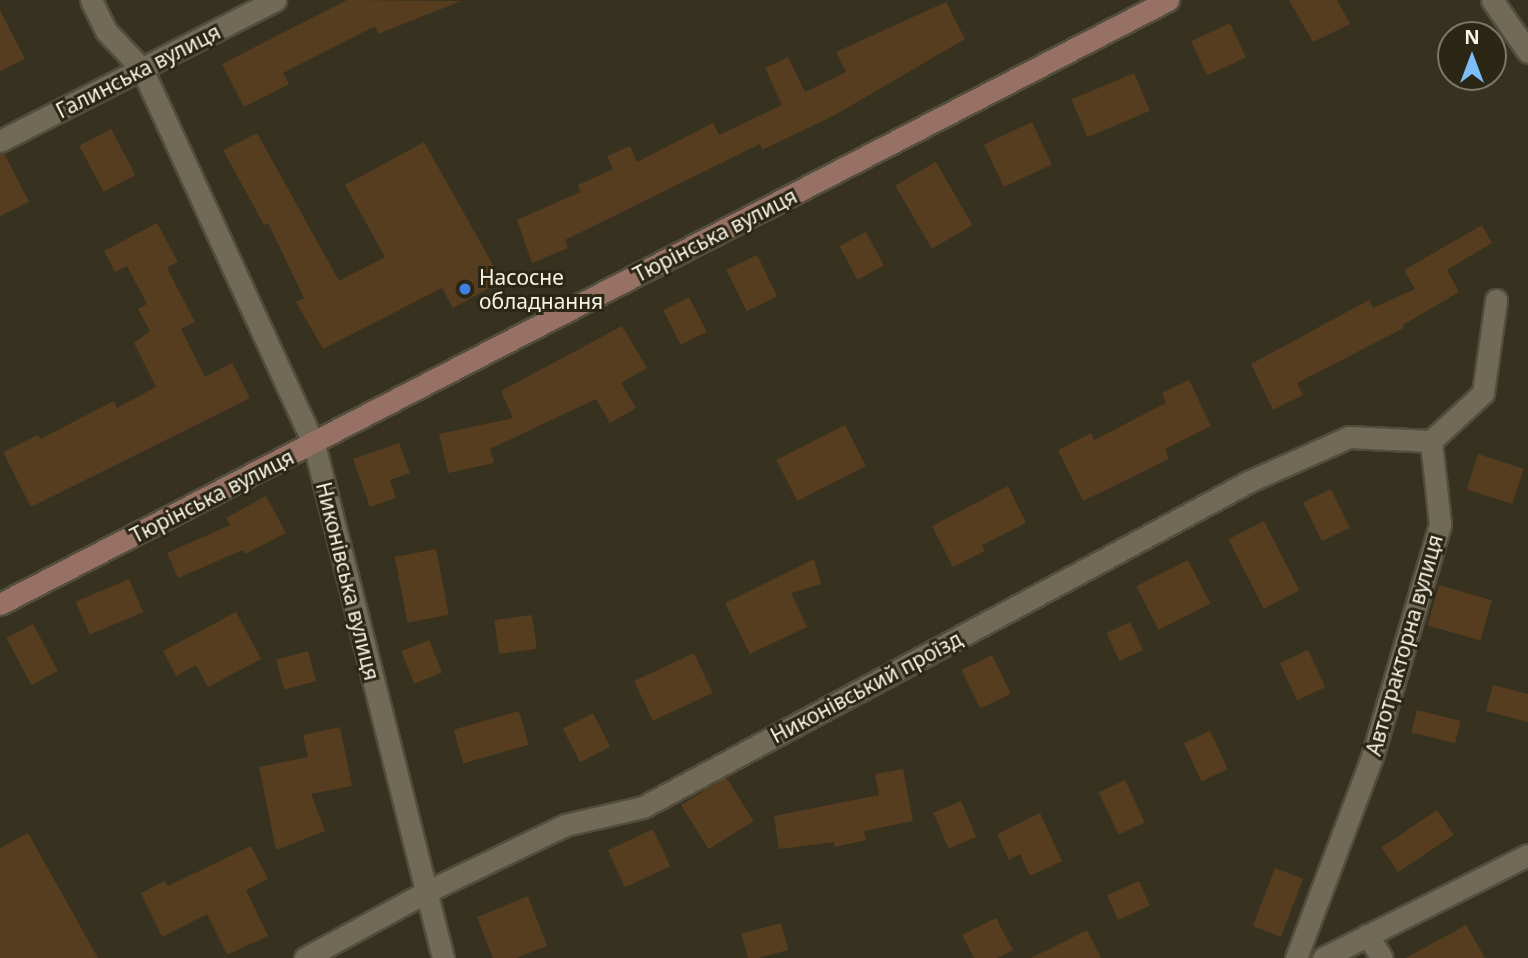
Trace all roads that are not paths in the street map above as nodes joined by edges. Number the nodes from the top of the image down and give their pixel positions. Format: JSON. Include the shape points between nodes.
{"nodes":[{"id":1,"x":91,"y":0,"type":"edge"},
{"id":2,"x":275,"y":0,"type":"edge"},
{"id":3,"x":1168,"y":0,"type":"edge"},
{"id":4,"x":1492,"y":0,"type":"edge"},
{"id":5,"x":1528,"y":52,"type":"edge"},
{"id":6,"x":142,"y":69,"type":"junction"},
{"id":7,"x":0,"y":141,"type":"edge"},
{"id":8,"x":1496,"y":300,"type":"dead end"},
{"id":9,"x":1431,"y":441,"type":"junction"},
{"id":10,"x":314,"y":444,"type":"junction"},
{"id":11,"x":0,"y":604,"type":"edge"},
{"id":12,"x":1528,"y":855,"type":"edge"},
{"id":13,"x":426,"y":892,"type":"junction"},
{"id":14,"x":1367,"y":935,"type":"junction"},
{"id":15,"x":305,"y":958,"type":"edge"},
{"id":16,"x":443,"y":958,"type":"edge"},
{"id":17,"x":1296,"y":958,"type":"edge"},
{"id":18,"x":1323,"y":958,"type":"edge"},
{"id":19,"x":1382,"y":958,"type":"edge"}],
"edges":[{"from":1,"to":6,"type":"street","name":"Никонівська вулиця","via":[[106,31]]},
{"from":2,"to":6,"type":"street","name":"Галинська вулиця"},
{"from":3,"to":10,"type":"main road","name":"Тюрінська вулиця"},
{"from":4,"to":5,"type":"street"},
{"from":6,"to":7,"type":"street","name":"Галинська вулиця"},
{"from":6,"to":10,"type":"street","name":"Никонівська вулиця"},
{"from":8,"to":9,"type":"street","via":[[1483,393]]},
{"from":9,"to":13,"type":"street","name":"Никонівський проїзд","via":[[1349,437],[1262,476],[643,807],[565,825]]},
{"from":9,"to":17,"type":"street","name":"Автотракторна вулиця","via":[[1440,524],[1372,757]]},
{"from":10,"to":11,"type":"main road","name":"Тюрінська вулиця"},
{"from":10,"to":13,"type":"street","name":"Никонівська вулиця"},
{"from":12,"to":14,"type":"street"},
{"from":13,"to":15,"type":"street","name":"Никонівський проїзд"},
{"from":13,"to":16,"type":"street","name":"Никонівська вулиця"},
{"from":14,"to":18,"type":"street"},
{"from":14,"to":19,"type":"street"}]}
